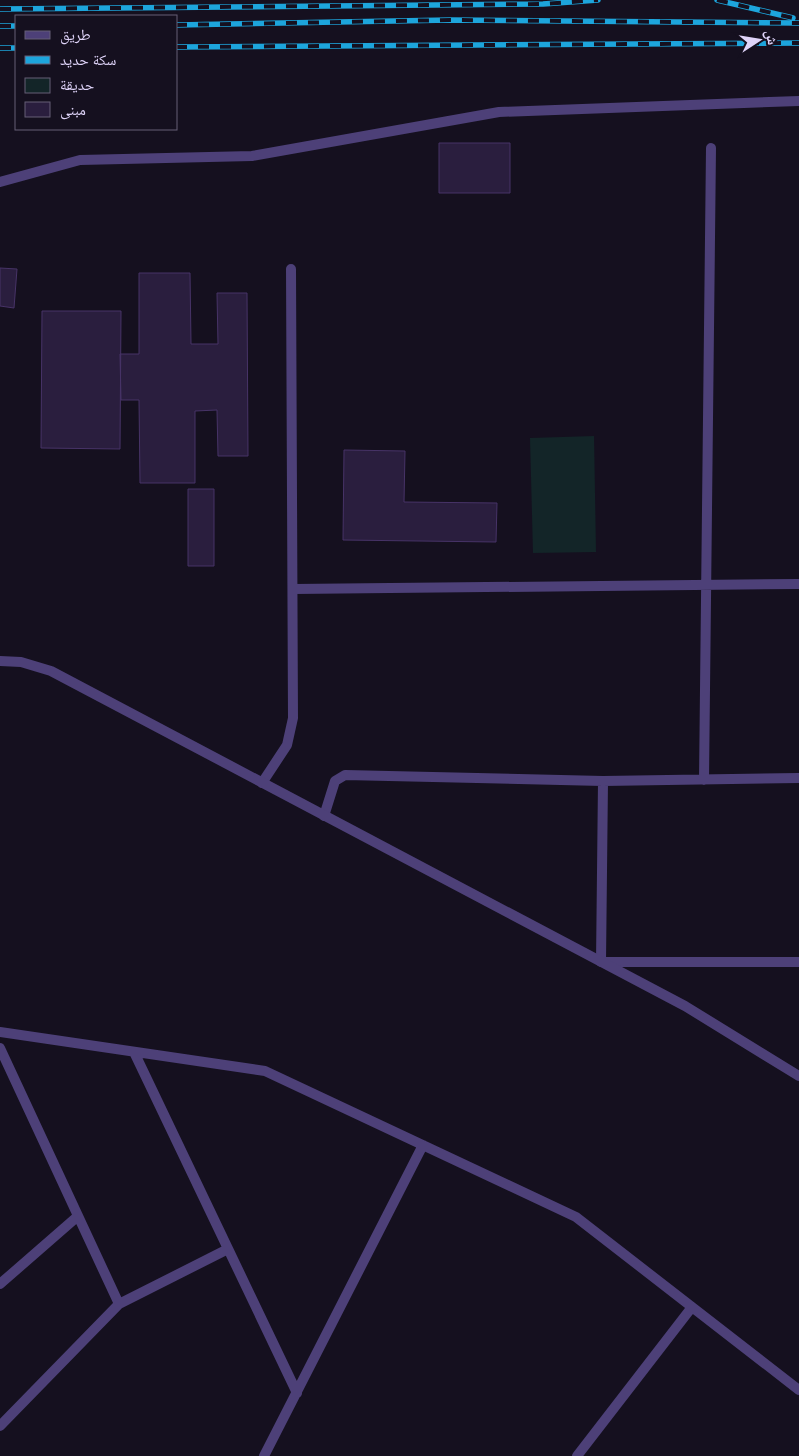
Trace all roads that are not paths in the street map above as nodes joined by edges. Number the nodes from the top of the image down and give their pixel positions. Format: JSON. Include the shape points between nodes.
{"nodes":[{"id":1,"x":799,"y":101,"type":"edge"},
{"id":2,"x":712,"y":148,"type":"dead end"},
{"id":3,"x":0,"y":182,"type":"edge"},
{"id":4,"x":291,"y":269,"type":"dead end"},
{"id":5,"x":799,"y":584,"type":"edge"},
{"id":6,"x":706,"y":585,"type":"junction"},
{"id":7,"x":294,"y":589,"type":"junction"},
{"id":8,"x":0,"y":661,"type":"edge"},
{"id":9,"x":799,"y":778,"type":"edge"},
{"id":10,"x":704,"y":780,"type":"junction"},
{"id":11,"x":603,"y":781,"type":"junction"},
{"id":12,"x":262,"y":783,"type":"junction"},
{"id":13,"x":324,"y":816,"type":"junction"},
{"id":14,"x":601,"y":962,"type":"junction"},
{"id":15,"x":799,"y":962,"type":"edge"},
{"id":16,"x":0,"y":1032,"type":"edge"},
{"id":17,"x":0,"y":1048,"type":"edge"},
{"id":18,"x":134,"y":1052,"type":"junction"},
{"id":19,"x":799,"y":1076,"type":"edge"},
{"id":20,"x":423,"y":1145,"type":"junction"},
{"id":21,"x":78,"y":1216,"type":"junction"},
{"id":22,"x":228,"y":1249,"type":"junction"},
{"id":23,"x":0,"y":1284,"type":"edge"},
{"id":24,"x":120,"y":1304,"type":"junction"},
{"id":25,"x":692,"y":1308,"type":"junction"},
{"id":26,"x":799,"y":1390,"type":"edge"},
{"id":27,"x":297,"y":1393,"type":"junction"},
{"id":28,"x":0,"y":1426,"type":"edge"},
{"id":29,"x":264,"y":1456,"type":"edge"},
{"id":30,"x":577,"y":1456,"type":"edge"}],
"edges":[{"from":1,"to":3,"type":"street","via":[[499,112],[252,156],[80,160]]},
{"from":2,"to":6,"type":"street"},
{"from":4,"to":7,"type":"street"},
{"from":5,"to":6,"type":"street"},
{"from":6,"to":7,"type":"street"},
{"from":6,"to":10,"type":"street"},
{"from":7,"to":12,"type":"street","via":[[293,718],[287,745]]},
{"from":8,"to":12,"type":"street","via":[[22,662],[51,671]]},
{"from":9,"to":10,"type":"street"},
{"from":10,"to":11,"type":"street"},
{"from":11,"to":13,"type":"street","via":[[344,776],[335,781]]},
{"from":11,"to":14,"type":"street"},
{"from":12,"to":13,"type":"street"},
{"from":13,"to":14,"type":"street"},
{"from":14,"to":15,"type":"street"},
{"from":14,"to":19,"type":"street","via":[[718,1024]]},
{"from":16,"to":18,"type":"street"},
{"from":17,"to":21,"type":"street"},
{"from":18,"to":20,"type":"street","via":[[265,1071]]},
{"from":18,"to":22,"type":"street"},
{"from":20,"to":25,"type":"street","via":[[576,1217]]},
{"from":20,"to":27,"type":"street"},
{"from":21,"to":23,"type":"street"},
{"from":21,"to":24,"type":"street"},
{"from":22,"to":24,"type":"street"},
{"from":22,"to":27,"type":"street"},
{"from":24,"to":28,"type":"street"},
{"from":25,"to":26,"type":"street"},
{"from":25,"to":30,"type":"street"},
{"from":27,"to":29,"type":"street"}]}
